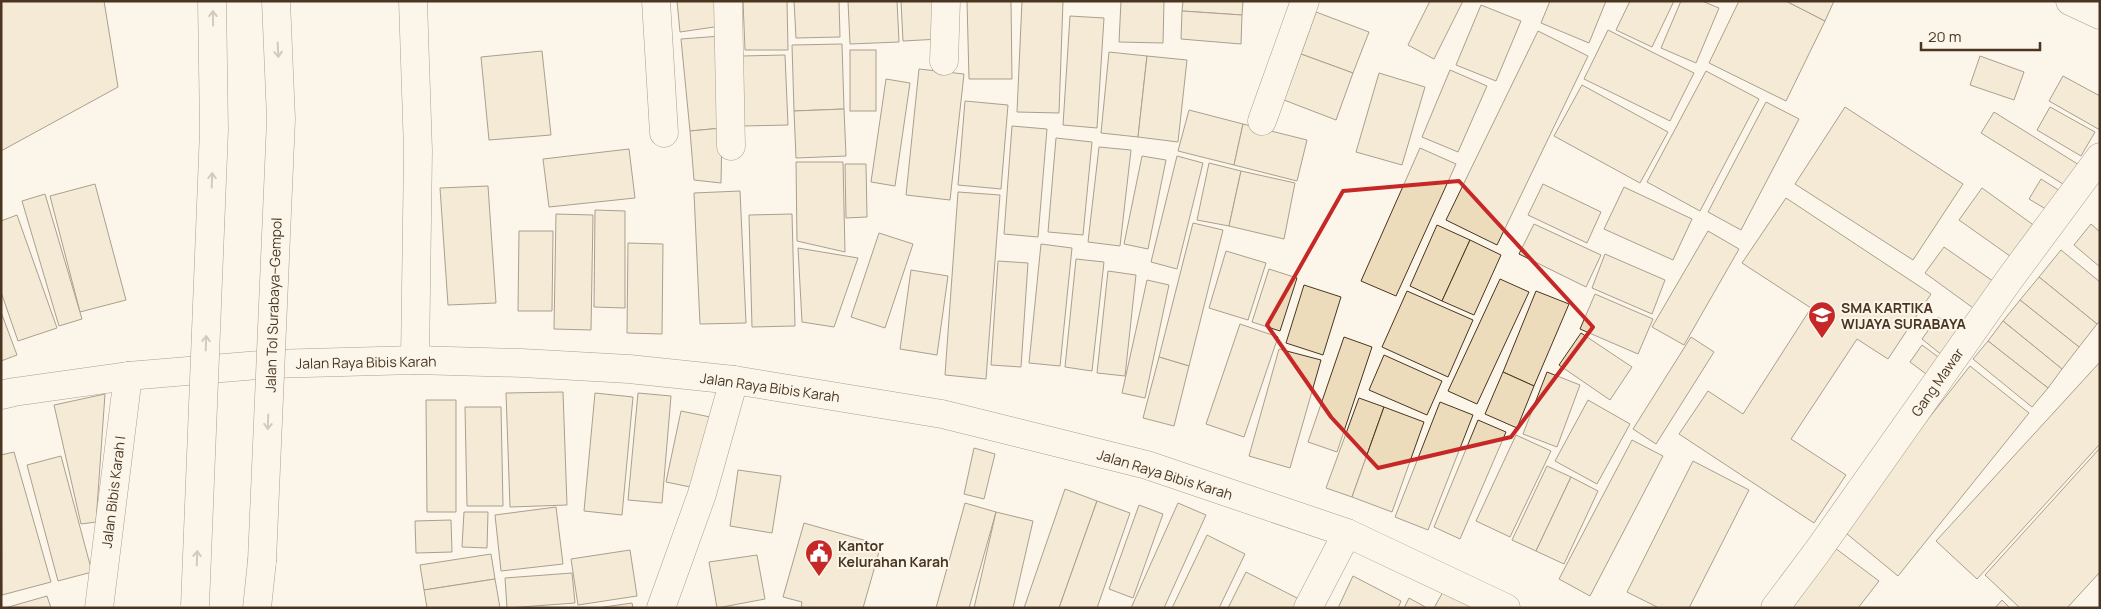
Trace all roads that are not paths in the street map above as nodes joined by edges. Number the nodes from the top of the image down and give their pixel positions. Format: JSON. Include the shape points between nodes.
{"nodes":[{"id":1,"x":212,"y":1,"type":"edge"},
{"id":2,"x":276,"y":1,"type":"edge"},
{"id":3,"x":413,"y":1,"type":"edge"},
{"id":4,"x":656,"y":1,"type":"edge"},
{"id":5,"x":728,"y":1,"type":"edge"},
{"id":6,"x":946,"y":1,"type":"edge"},
{"id":7,"x":1304,"y":1,"type":"edge"},
{"id":8,"x":2070,"y":1,"type":"edge"},
{"id":9,"x":2100,"y":15,"type":"edge"},
{"id":10,"x":944,"y":61,"type":"dead end"},
{"id":11,"x":1262,"y":121,"type":"dead end"},
{"id":12,"x":664,"y":133,"type":"dead end"},
{"id":13,"x":731,"y":146,"type":"dead end"},
{"id":14,"x":2100,"y":157,"type":"edge"},
{"id":15,"x":415,"y":360,"type":"junction"},
{"id":16,"x":128,"y":376,"type":"junction"},
{"id":17,"x":734,"y":380,"type":"junction"},
{"id":18,"x":1,"y":395,"type":"edge"},
{"id":19,"x":1347,"y":533,"type":"junction"},
{"id":20,"x":195,"y":607,"type":"edge"},
{"id":21,"x":99,"y":608,"type":"edge"},
{"id":22,"x":257,"y":608,"type":"edge"},
{"id":23,"x":661,"y":608,"type":"edge"},
{"id":24,"x":1308,"y":608,"type":"edge"},
{"id":25,"x":1506,"y":608,"type":"edge"},
{"id":26,"x":1775,"y":608,"type":"edge"}],
"edges":[{"from":20,"to":1,"type":"main road","one_way":true,"bridge":true,"via":[[214,130]]},
{"from":2,"to":22,"type":"main road","name":"Jalan Tol Surabaya–Gempol","one_way":true,"bridge":true,"via":[[281,119],[262,561]]},
{"from":3,"to":15,"type":"main road","via":[[418,151]]},
{"from":4,"to":12,"type":"main road"},
{"from":5,"to":13,"type":"main road"},
{"from":6,"to":10,"type":"main road"},
{"from":7,"to":11,"type":"main road"},
{"from":8,"to":9,"type":"main road"},
{"from":14,"to":26,"type":"main road","name":"Gang Mawar"},
{"from":15,"to":16,"type":"main road","name":"Jalan Raya Bibis Karah","via":[[271,364]]},
{"from":15,"to":17,"type":"main road","name":"Jalan Raya Bibis Karah","via":[[580,366]]},
{"from":16,"to":18,"type":"main road","name":"Jalan Raya Bibis Karah"},
{"from":16,"to":21,"type":"main road","name":"Jalan Bibis Karah I"},
{"from":17,"to":19,"type":"main road","name":"Jalan Raya Bibis Karah","via":[[942,414],[1137,463]]},
{"from":17,"to":23,"type":"main road","via":[[702,494]]},
{"from":19,"to":24,"type":"main road"},
{"from":19,"to":25,"type":"main road","name":"Jalan Raya Bibis Karah"}]}
